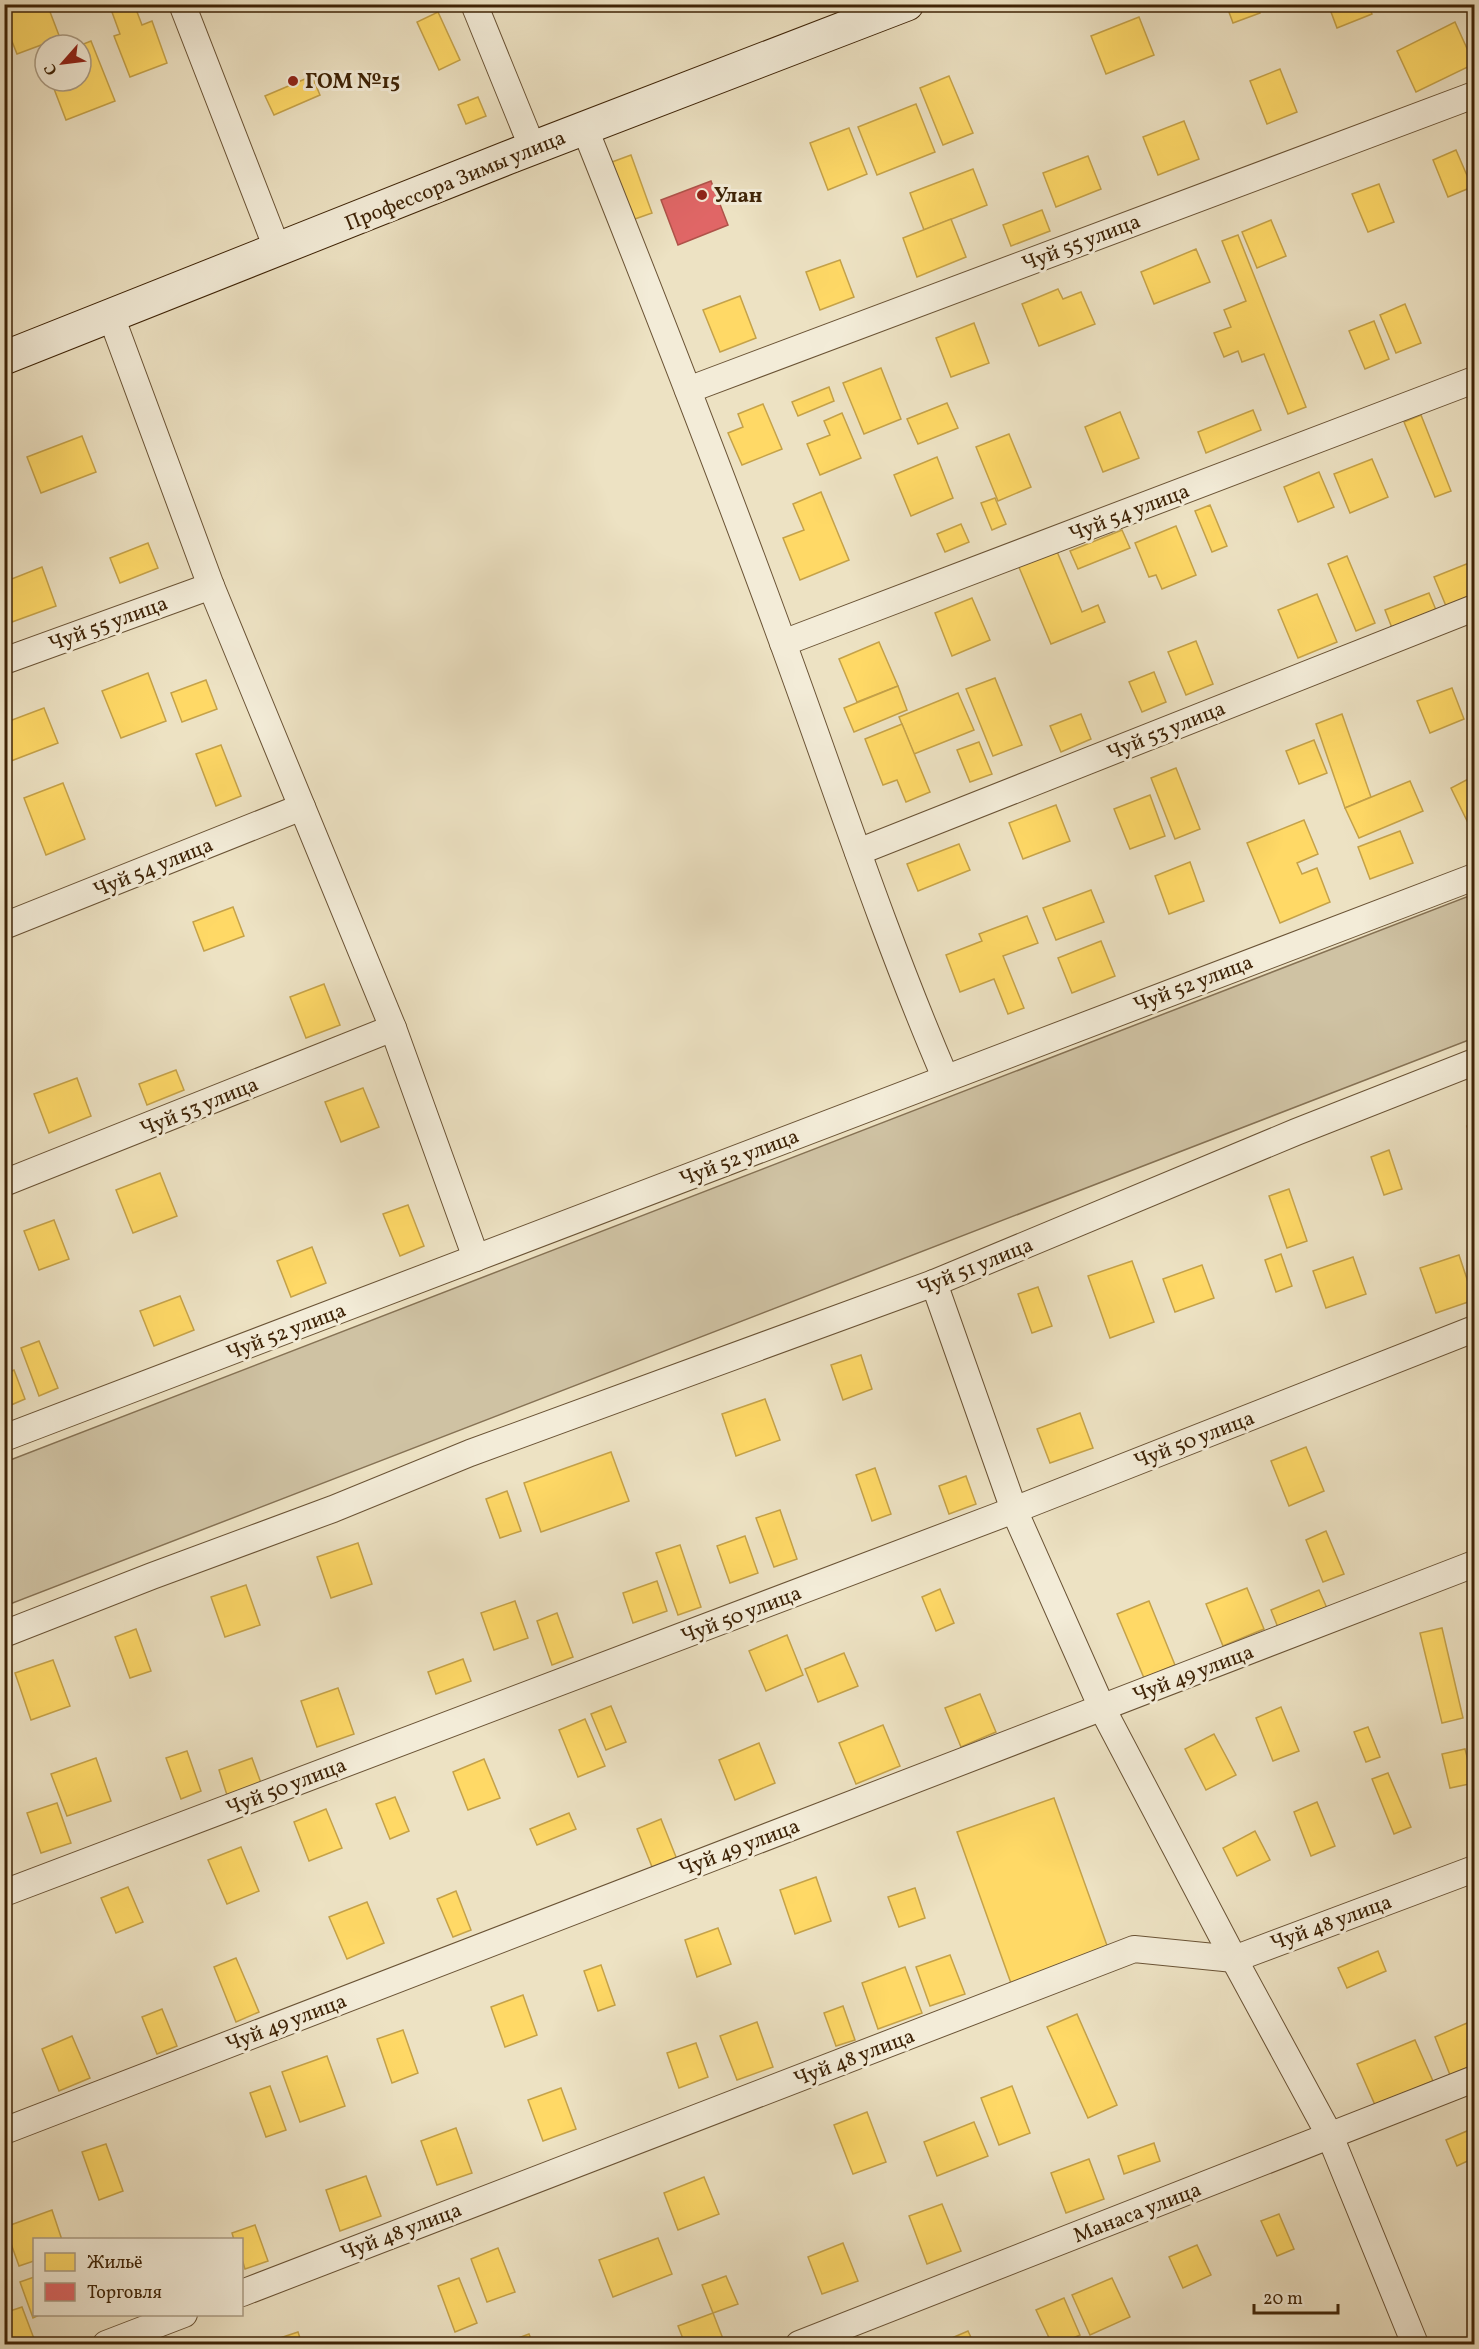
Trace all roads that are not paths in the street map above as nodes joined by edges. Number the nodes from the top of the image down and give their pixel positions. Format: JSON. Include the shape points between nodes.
{"nodes":[{"id":1,"x":182,"y":4,"type":"edge"},
{"id":2,"x":474,"y":4,"type":"edge"},
{"id":3,"x":907,"y":4,"type":"edge"},
{"id":4,"x":1474,"y":95,"type":"edge"},
{"id":5,"x":585,"y":129,"type":"junction"},
{"id":6,"x":533,"y":149,"type":"junction"},
{"id":7,"x":278,"y":251,"type":"junction"},
{"id":8,"x":111,"y":316,"type":"junction"},
{"id":9,"x":4,"y":358,"type":"edge"},
{"id":10,"x":1474,"y":380,"type":"edge"},
{"id":11,"x":688,"y":390,"type":"junction"},
{"id":12,"x":211,"y":586,"type":"junction"},
{"id":13,"x":1474,"y":608,"type":"edge"},
{"id":14,"x":783,"y":643,"type":"junction"},
{"id":15,"x":4,"y":661,"type":"edge"},
{"id":16,"x":302,"y":807,"type":"junction"},
{"id":17,"x":858,"y":852,"type":"junction"},
{"id":18,"x":1474,"y":877,"type":"edge"},
{"id":19,"x":4,"y":926,"type":"edge"},
{"id":20,"x":393,"y":1028,"type":"junction"},
{"id":21,"x":1474,"y":1062,"type":"edge"},
{"id":22,"x":945,"y":1077,"type":"junction"},
{"id":23,"x":4,"y":1183,"type":"edge"},
{"id":24,"x":476,"y":1258,"type":"junction"},
{"id":25,"x":934,"y":1283,"type":"junction"},
{"id":26,"x":1474,"y":1329,"type":"edge"},
{"id":27,"x":4,"y":1438,"type":"edge"},
{"id":28,"x":1014,"y":1510,"type":"junction"},
{"id":29,"x":1474,"y":1564,"type":"edge"},
{"id":30,"x":4,"y":1635,"type":"edge"},
{"id":31,"x":1102,"y":1708,"type":"junction"},
{"id":32,"x":1474,"y":1869,"type":"edge"},
{"id":33,"x":4,"y":1893,"type":"edge"},
{"id":34,"x":1234,"y":1959,"type":"junction"},
{"id":35,"x":1474,"y":2079,"type":"edge"},
{"id":36,"x":4,"y":2131,"type":"edge"},
{"id":37,"x":1330,"y":2136,"type":"junction"},
{"id":38,"x":243,"y":2292,"type":"edge"},
{"id":39,"x":179,"y":2316,"type":"edge"},
{"id":40,"x":106,"y":2344,"type":"edge"},
{"id":41,"x":799,"y":2344,"type":"edge"},
{"id":42,"x":1415,"y":2344,"type":"edge"}],
"edges":[{"from":1,"to":7,"type":"street"},
{"from":2,"to":6,"type":"street"},
{"from":3,"to":5,"type":"street","name":"Профессора Зимы улица"},
{"from":4,"to":11,"type":"street","name":"Чуй 55 улица"},
{"from":5,"to":6,"type":"street","name":"Профессора Зимы улица"},
{"from":5,"to":11,"type":"street"},
{"from":6,"to":7,"type":"street","name":"Профессора Зимы улица"},
{"from":7,"to":8,"type":"street","name":"Профессора Зимы улица"},
{"from":8,"to":9,"type":"street","name":"Профессора Зимы улица"},
{"from":8,"to":12,"type":"street"},
{"from":10,"to":14,"type":"street","name":"Чуй 54 улица"},
{"from":11,"to":14,"type":"street"},
{"from":12,"to":15,"type":"street","name":"Чуй 55 улица"},
{"from":12,"to":16,"type":"street"},
{"from":13,"to":17,"type":"street","name":"Чуй 53 улица"},
{"from":14,"to":17,"type":"street"},
{"from":16,"to":19,"type":"street","name":"Чуй 54 улица"},
{"from":16,"to":20,"type":"street"},
{"from":17,"to":22,"type":"street"},
{"from":18,"to":22,"type":"street","name":"Чуй 52 улица"},
{"from":20,"to":23,"type":"street","name":"Чуй 53 улица"},
{"from":20,"to":24,"type":"street"},
{"from":21,"to":25,"type":"street","name":"Чуй 51 улица"},
{"from":22,"to":24,"type":"street","name":"Чуй 52 улица"},
{"from":24,"to":27,"type":"street","name":"Чуй 52 улица"},
{"from":25,"to":28,"type":"street"},
{"from":25,"to":30,"type":"street","name":"Чуй 51 улица","via":[[470,1453]]},
{"from":26,"to":28,"type":"street","name":"Чуй 50 улица"},
{"from":28,"to":31,"type":"street"},
{"from":28,"to":33,"type":"street","name":"Чуй 50 улица"},
{"from":29,"to":31,"type":"street","name":"Чуй 49 улица"},
{"from":31,"to":34,"type":"street"},
{"from":31,"to":36,"type":"street","name":"Чуй 49 улица"},
{"from":32,"to":34,"type":"street","name":"Чуй 48 улица"},
{"from":34,"to":37,"type":"street"},
{"from":34,"to":38,"type":"street","name":"Чуй 48 улица","via":[[1134,1949]]},
{"from":35,"to":37,"type":"street","name":"Манаса улица"},
{"from":37,"to":41,"type":"street","name":"Манаса улица"},
{"from":37,"to":42,"type":"street"},
{"from":39,"to":40,"type":"street"}]}
